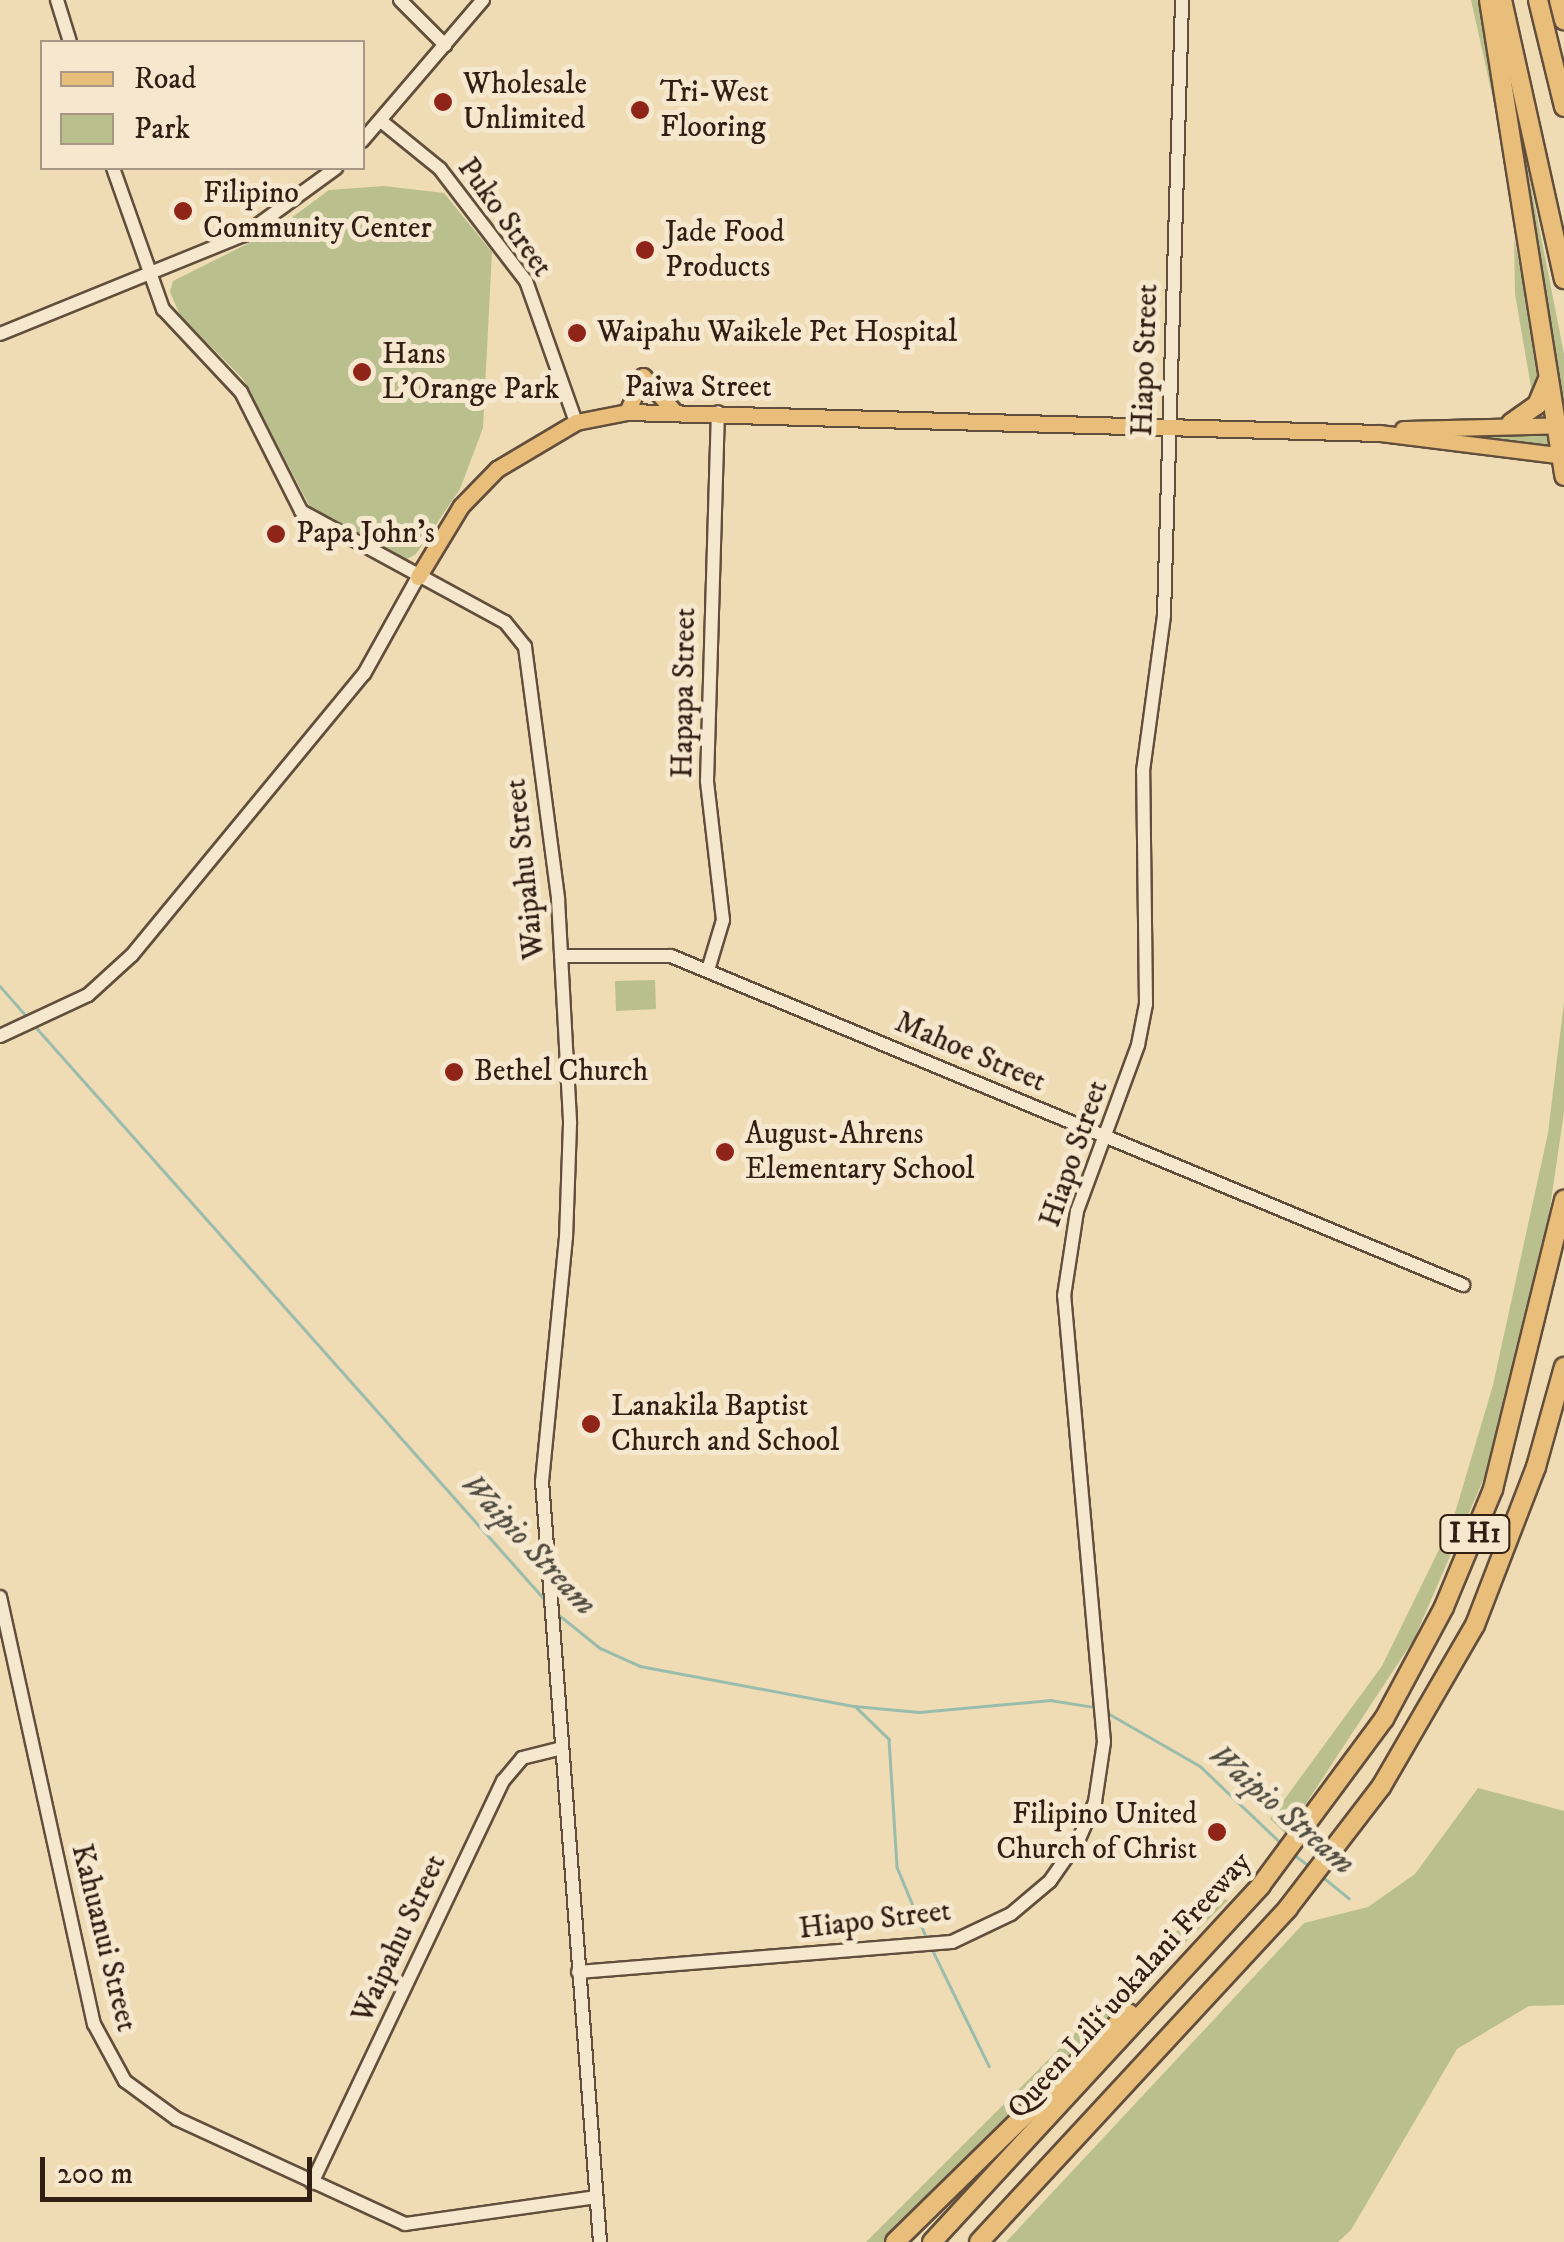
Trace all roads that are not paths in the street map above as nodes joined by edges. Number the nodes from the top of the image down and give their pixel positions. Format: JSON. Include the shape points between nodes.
{"nodes":[{"id":1,"x":56,"y":0,"type":"edge"},
{"id":2,"x":400,"y":0,"type":"edge"},
{"id":3,"x":484,"y":0,"type":"edge"},
{"id":4,"x":1182,"y":0,"type":"edge"},
{"id":5,"x":1489,"y":0,"type":"edge"},
{"id":6,"x":1502,"y":0,"type":"edge"},
{"id":7,"x":1538,"y":0,"type":"edge"},
{"id":8,"x":1558,"y":0,"type":"edge"},
{"id":9,"x":1564,"y":20,"type":"edge"},
{"id":10,"x":69,"y":40,"type":"edge"},
{"id":11,"x":446,"y":45,"type":"junction"},
{"id":12,"x":1564,"y":107,"type":"edge"},
{"id":13,"x":381,"y":121,"type":"junction"},
{"id":14,"x":365,"y":138,"type":"edge"},
{"id":15,"x":114,"y":170,"type":"edge"},
{"id":16,"x":333,"y":170,"type":"edge"},
{"id":17,"x":150,"y":276,"type":"junction"},
{"id":18,"x":1564,"y":279,"type":"edge"},
{"id":19,"x":0,"y":334,"type":"edge"},
{"id":20,"x":1548,"y":376,"type":"junction"},
{"id":21,"x":673,"y":410,"type":"junction"},
{"id":22,"x":627,"y":412,"type":"junction"},
{"id":23,"x":718,"y":412,"type":"junction"},
{"id":24,"x":1170,"y":419,"type":"junction"},
{"id":25,"x":576,"y":422,"type":"junction"},
{"id":26,"x":1511,"y":423,"type":"junction"},
{"id":27,"x":1561,"y":424,"type":"edge"},
{"id":28,"x":1380,"y":433,"type":"junction"},
{"id":29,"x":1563,"y":452,"type":"edge"},
{"id":30,"x":1564,"y":476,"type":"edge"},
{"id":31,"x":418,"y":576,"type":"junction"},
{"id":32,"x":560,"y":956,"type":"junction"},
{"id":33,"x":708,"y":970,"type":"junction"},
{"id":34,"x":0,"y":1036,"type":"edge"},
{"id":35,"x":1104,"y":1136,"type":"junction"},
{"id":36,"x":1564,"y":1200,"type":"edge"},
{"id":37,"x":1463,"y":1285,"type":"dead end"},
{"id":38,"x":1564,"y":1367,"type":"edge"},
{"id":39,"x":0,"y":1597,"type":"edge"},
{"id":40,"x":2,"y":1612,"type":"edge"},
{"id":41,"x":562,"y":1748,"type":"junction"},
{"id":42,"x":1225,"y":1924,"type":"junction"},
{"id":43,"x":1238,"y":1963,"type":"junction"},
{"id":44,"x":578,"y":1972,"type":"junction"},
{"id":45,"x":312,"y":2183,"type":"junction"},
{"id":46,"x":596,"y":2196,"type":"junction"},
{"id":47,"x":600,"y":2242,"type":"edge"},
{"id":48,"x":895,"y":2242,"type":"edge"},
{"id":49,"x":932,"y":2242,"type":"edge"},
{"id":50,"x":979,"y":2242,"type":"edge"},
{"id":51,"x":994,"y":2242,"type":"edge"}],
"edges":[{"from":1,"to":10,"type":"street"},
{"from":2,"to":11,"type":"street"},
{"from":3,"to":11,"type":"street"},
{"from":4,"to":24,"type":"street","name":"Hiapo Street"},
{"from":5,"to":20,"type":"highway"},
{"from":6,"to":18,"type":"highway"},
{"from":7,"to":12,"type":"highway"},
{"from":8,"to":9,"type":"highway"},
{"from":11,"to":13,"type":"street"},
{"from":13,"to":14,"type":"street"},
{"from":13,"to":25,"type":"street","name":"Puko Street","via":[[440,170],[526,281]]},
{"from":15,"to":17,"type":"street","name":"Waipahu Street"},
{"from":16,"to":17,"type":"street","via":[[268,222]]},
{"from":17,"to":19,"type":"street"},
{"from":17,"to":31,"type":"street","name":"Waipahu Street","via":[[171,322],[240,392],[301,511]]},
{"from":20,"to":26,"type":"highway","via":[[1537,405]]},
{"from":20,"to":27,"type":"highway"},
{"from":21,"to":22,"type":"main road","name":"Paiwa Street"},
{"from":21,"to":22,"type":"main road","via":[[643,376]]},
{"from":21,"to":23,"type":"main road","name":"Paiwa Street"},
{"from":22,"to":25,"type":"main road","name":"Paiwa Street"},
{"from":23,"to":24,"type":"main road","name":"Paiwa Street"},
{"from":23,"to":33,"type":"street","name":"Hapapa Street","via":[[707,782],[723,920]]},
{"from":24,"to":28,"type":"main road","name":"Paiwa Street"},
{"from":24,"to":35,"type":"street","name":"Hiapo Street","via":[[1163,636],[1143,771],[1146,1004]]},
{"from":25,"to":31,"type":"main road","name":"Paiwa Street","via":[[530,446],[478,486]]},
{"from":26,"to":27,"type":"main road","name":"Paiwa Street"},
{"from":26,"to":28,"type":"main road","name":"Paiwa Street"},
{"from":27,"to":29,"type":"highway"},
{"from":28,"to":29,"type":"main road","name":"Paiwa Street"},
{"from":29,"to":30,"type":"highway"},
{"from":31,"to":32,"type":"street","name":"Waipahu Street","via":[[505,622],[523,641]]},
{"from":31,"to":34,"type":"street","name":"Paiwa Street","via":[[364,674],[132,956],[88,995]]},
{"from":32,"to":33,"type":"street","name":"Mahoe Street","via":[[642,951]]},
{"from":32,"to":41,"type":"street","name":"Waipahu Street","via":[[570,1186],[541,1452]]},
{"from":33,"to":35,"type":"street","name":"Mahoe Street"},
{"from":35,"to":37,"type":"street","name":"Mahoe Street"},
{"from":35,"to":44,"type":"street","name":"Hiapo Street","via":[[1077,1211],[1064,1296],[1103,1724],[1094,1802],[1060,1869],[1011,1914],[937,1944]]},
{"from":36,"to":42,"type":"highway","name":"Queen Liliʻuokalani Freeway","number":"I H1","via":[[1512,1428],[1469,1550],[1403,1687],[1304,1833]]},
{"from":38,"to":43,"type":"highway","name":"Queen Liliʻuokalani Freeway","number":"I H1","via":[[1536,1467],[1475,1625],[1382,1788]]},
{"from":39,"to":40,"type":"street","name":"Kahuanui Street"},
{"from":40,"to":45,"type":"street","name":"Kahuanui Street","via":[[101,2044],[126,2081],[157,2108]]},
{"from":41,"to":44,"type":"street","name":"Waipahu Street"},
{"from":41,"to":45,"type":"street","name":"Waipahu Street","via":[[522,1758],[503,1781]]},
{"from":42,"to":48,"type":"highway","via":[[977,2156]]},
{"from":42,"to":49,"type":"highway","name":"Queen Liliʻuokalani Freeway","number":"I H1"},
{"from":43,"to":50,"type":"highway","name":"Queen Liliʻuokalani Freeway","number":"I H1"},
{"from":43,"to":51,"type":"highway"},
{"from":44,"to":46,"type":"street","name":"Waipahu Street"},
{"from":45,"to":46,"type":"street","name":"Kahuanui Street","via":[[405,2224]]},
{"from":46,"to":47,"type":"street","name":"Waipahu Street"}]}
